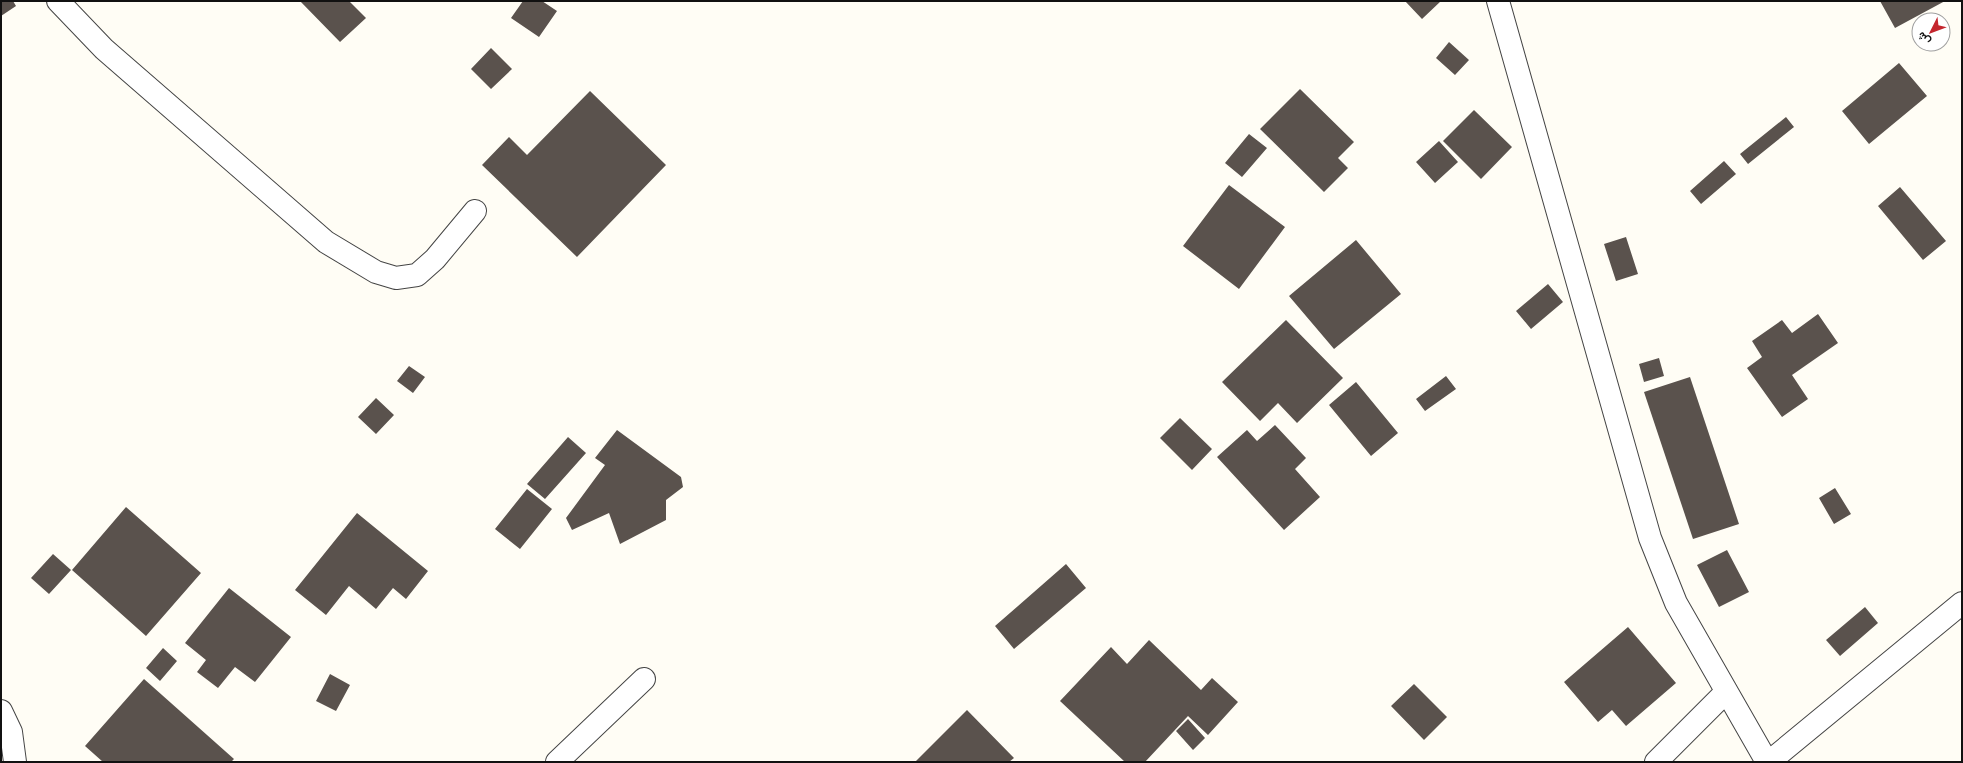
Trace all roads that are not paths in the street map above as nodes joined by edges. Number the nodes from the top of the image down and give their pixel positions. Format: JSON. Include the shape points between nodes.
{"nodes":[{"id":1,"x":58,"y":1,"type":"edge"},
{"id":2,"x":1498,"y":1,"type":"edge"},
{"id":3,"x":475,"y":210,"type":"dead end"},
{"id":4,"x":1962,"y":603,"type":"edge"},
{"id":5,"x":644,"y":679,"type":"dead end"},
{"id":6,"x":1726,"y":692,"type":"junction"},
{"id":7,"x":1,"y":711,"type":"edge"},
{"id":8,"x":15,"y":762,"type":"edge"},
{"id":9,"x":557,"y":762,"type":"edge"},
{"id":10,"x":1656,"y":762,"type":"edge"},
{"id":11,"x":1768,"y":762,"type":"edge"}],
"edges":[{"from":1,"to":3,"type":"street","via":[[104,49],[326,242],[376,272],[396,278],[416,275],[435,259]]},
{"from":2,"to":6,"type":"street","via":[[1650,538],[1676,603]]},
{"from":4,"to":11,"type":"street"},
{"from":5,"to":9,"type":"street"},
{"from":6,"to":10,"type":"street"},
{"from":6,"to":11,"type":"street"},
{"from":7,"to":8,"type":"street","via":[[11,732]]}]}
